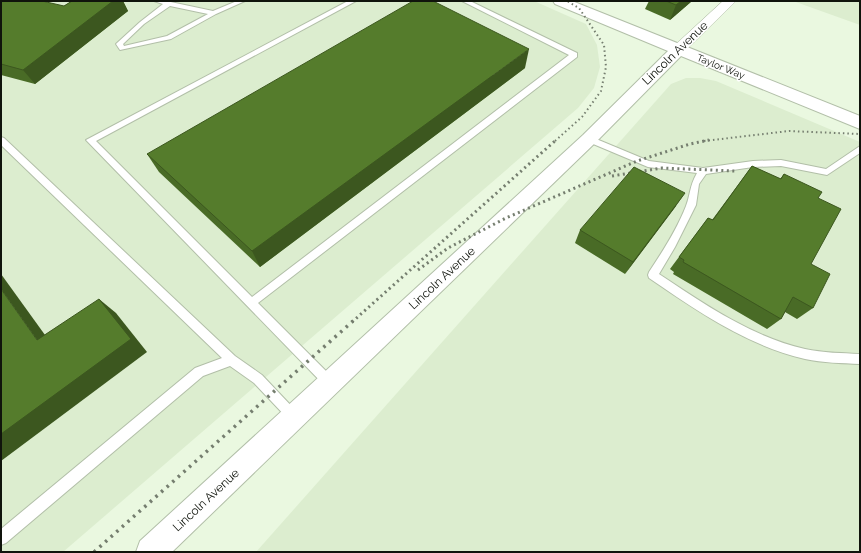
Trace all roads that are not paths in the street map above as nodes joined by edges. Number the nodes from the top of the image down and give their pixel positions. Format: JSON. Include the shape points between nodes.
{"nodes":[{"id":1,"x":157,"y":1,"type":"edge"},
{"id":2,"x":242,"y":1,"type":"edge"},
{"id":3,"x":353,"y":1,"type":"edge"},
{"id":4,"x":464,"y":1,"type":"edge"},
{"id":5,"x":560,"y":1,"type":"edge"},
{"id":6,"x":730,"y":1,"type":"edge"},
{"id":7,"x":168,"y":4,"type":"junction"},
{"id":8,"x":214,"y":13,"type":"junction"},
{"id":9,"x":679,"y":49,"type":"junction"},
{"id":10,"x":860,"y":123,"type":"edge"},
{"id":11,"x":589,"y":139,"type":"junction"},
{"id":12,"x":1,"y":140,"type":"edge"},
{"id":13,"x":860,"y":149,"type":"edge"},
{"id":14,"x":703,"y":171,"type":"junction"},
{"id":15,"x":251,"y":302,"type":"junction"},
{"id":16,"x":860,"y":359,"type":"edge"},
{"id":17,"x":231,"y":360,"type":"junction"},
{"id":18,"x":330,"y":383,"type":"junction"},
{"id":19,"x":294,"y":417,"type":"junction"},
{"id":20,"x":1,"y":538,"type":"edge"},
{"id":21,"x":151,"y":552,"type":"edge"}],
"edges":[{"from":1,"to":7,"type":"lane"},
{"from":2,"to":8,"type":"lane"},
{"from":3,"to":15,"type":"lane","via":[[90,140]]},
{"from":4,"to":15,"type":"lane","via":[[574,55]]},
{"from":5,"to":9,"type":"street","name":"Taylor Way"},
{"from":6,"to":9,"type":"street","name":"Lincoln Avenue"},
{"from":7,"to":8,"type":"lane"},
{"from":7,"to":8,"type":"lane","via":[[119,44],[122,49],[169,38]]},
{"from":9,"to":10,"type":"street","name":"Taylor Way"},
{"from":9,"to":11,"type":"street","name":"Lincoln Avenue"},
{"from":11,"to":14,"type":"lane","via":[[648,164]]},
{"from":11,"to":18,"type":"street","name":"Lincoln Avenue"},
{"from":12,"to":17,"type":"lane"},
{"from":13,"to":14,"type":"lane","via":[[827,172],[781,163]]},
{"from":14,"to":16,"type":"lane","via":[[695,184],[691,205],[653,275],[694,303],[766,342],[805,354]]},
{"from":15,"to":18,"type":"lane"},
{"from":17,"to":19,"type":"lane","via":[[258,380]]},
{"from":17,"to":20,"type":"lane","via":[[199,372]]},
{"from":18,"to":19,"type":"street","name":"Lincoln Avenue"},
{"from":19,"to":21,"type":"street","name":"Lincoln Avenue"}]}
